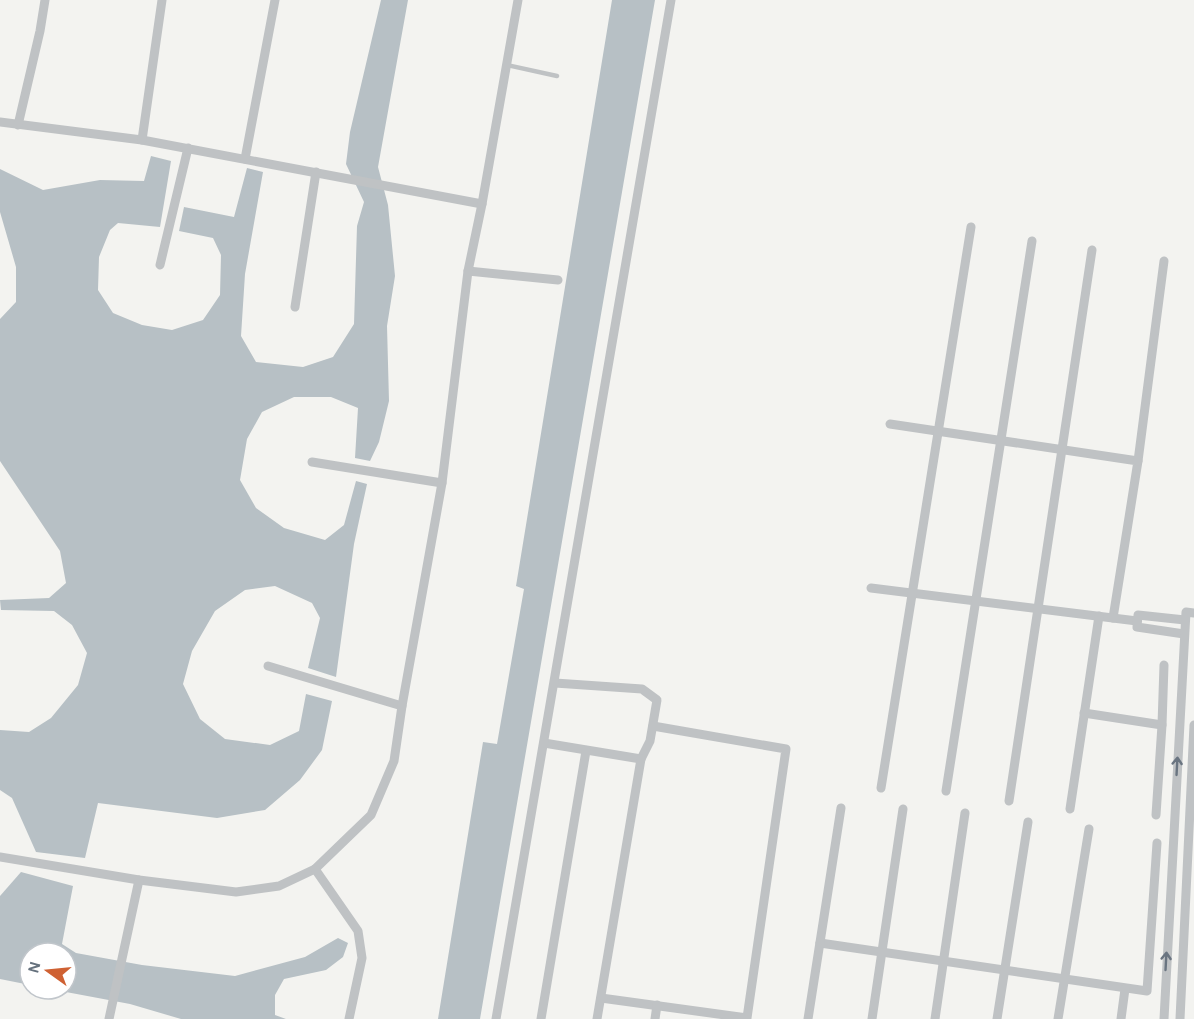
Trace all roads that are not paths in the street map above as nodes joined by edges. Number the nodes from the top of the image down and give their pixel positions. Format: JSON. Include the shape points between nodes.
{"nodes":[{"id":1,"x":45,"y":0,"type":"edge"},
{"id":2,"x":162,"y":0,"type":"edge"},
{"id":3,"x":275,"y":0,"type":"edge"},
{"id":4,"x":518,"y":0,"type":"edge"},
{"id":5,"x":671,"y":0,"type":"edge"},
{"id":6,"x":506,"y":65,"type":"junction"},
{"id":7,"x":557,"y":76,"type":"dead end"},
{"id":8,"x":0,"y":122,"type":"edge"},
{"id":9,"x":18,"y":125,"type":"junction"},
{"id":10,"x":142,"y":140,"type":"junction"},
{"id":11,"x":188,"y":148,"type":"junction"},
{"id":12,"x":245,"y":159,"type":"junction"},
{"id":13,"x":316,"y":172,"type":"junction"},
{"id":14,"x":482,"y":204,"type":"junction"},
{"id":15,"x":971,"y":227,"type":"dead end"},
{"id":16,"x":1032,"y":241,"type":"dead end"},
{"id":17,"x":1092,"y":250,"type":"dead end"},
{"id":18,"x":1164,"y":261,"type":"dead end"},
{"id":19,"x":159,"y":265,"type":"dead end"},
{"id":20,"x":468,"y":271,"type":"junction"},
{"id":21,"x":558,"y":279,"type":"dead end"},
{"id":22,"x":295,"y":307,"type":"dead end"},
{"id":23,"x":890,"y":424,"type":"dead end"},
{"id":24,"x":940,"y":430,"type":"junction"},
{"id":25,"x":1001,"y":439,"type":"junction"},
{"id":26,"x":1061,"y":449,"type":"junction"},
{"id":27,"x":1138,"y":461,"type":"junction"},
{"id":28,"x":312,"y":462,"type":"dead end"},
{"id":29,"x":442,"y":483,"type":"junction"},
{"id":30,"x":871,"y":588,"type":"dead end"},
{"id":31,"x":912,"y":593,"type":"junction"},
{"id":32,"x":976,"y":601,"type":"junction"},
{"id":33,"x":1038,"y":609,"type":"junction"},
{"id":34,"x":1194,"y":613,"type":"edge"},
{"id":35,"x":1099,"y":616,"type":"junction"},
{"id":36,"x":1113,"y":618,"type":"junction"},
{"id":37,"x":1185,"y":620,"type":"junction"},
{"id":38,"x":1137,"y":621,"type":"junction"},
{"id":39,"x":1184,"y":634,"type":"junction"},
{"id":40,"x":1164,"y":665,"type":"dead end"},
{"id":41,"x":268,"y":666,"type":"dead end"},
{"id":42,"x":555,"y":683,"type":"junction"},
{"id":43,"x":402,"y":706,"type":"junction"},
{"id":44,"x":1084,"y":714,"type":"junction"},
{"id":45,"x":1162,"y":725,"type":"junction"},
{"id":46,"x":1194,"y":725,"type":"edge"},
{"id":47,"x":653,"y":726,"type":"junction"},
{"id":48,"x":544,"y":743,"type":"junction"},
{"id":49,"x":586,"y":751,"type":"junction"},
{"id":50,"x":641,"y":759,"type":"junction"},
{"id":51,"x":881,"y":788,"type":"dead end"},
{"id":52,"x":946,"y":791,"type":"dead end"},
{"id":53,"x":1009,"y":801,"type":"dead end"},
{"id":54,"x":841,"y":808,"type":"dead end"},
{"id":55,"x":903,"y":809,"type":"dead end"},
{"id":56,"x":1070,"y":809,"type":"dead end"},
{"id":57,"x":965,"y":813,"type":"dead end"},
{"id":58,"x":1156,"y":815,"type":"dead end"},
{"id":59,"x":1028,"y":822,"type":"dead end"},
{"id":60,"x":1089,"y":829,"type":"dead end"},
{"id":61,"x":1157,"y":843,"type":"dead end"},
{"id":62,"x":0,"y":857,"type":"edge"},
{"id":63,"x":315,"y":869,"type":"junction"},
{"id":64,"x":139,"y":880,"type":"junction"},
{"id":65,"x":820,"y":943,"type":"junction"},
{"id":66,"x":882,"y":952,"type":"junction"},
{"id":67,"x":943,"y":961,"type":"junction"},
{"id":68,"x":1005,"y":971,"type":"junction"},
{"id":69,"x":1065,"y":980,"type":"junction"},
{"id":70,"x":1125,"y":989,"type":"junction"},
{"id":71,"x":601,"y":998,"type":"junction"},
{"id":72,"x":657,"y":1005,"type":"junction"},
{"id":73,"x":721,"y":1017,"type":"edge"},
{"id":74,"x":109,"y":1019,"type":"edge"},
{"id":75,"x":349,"y":1019,"type":"edge"},
{"id":76,"x":496,"y":1019,"type":"edge"},
{"id":77,"x":540,"y":1019,"type":"edge"},
{"id":78,"x":597,"y":1019,"type":"edge"},
{"id":79,"x":655,"y":1019,"type":"edge"},
{"id":80,"x":808,"y":1019,"type":"edge"},
{"id":81,"x":872,"y":1019,"type":"edge"},
{"id":82,"x":934,"y":1019,"type":"edge"},
{"id":83,"x":997,"y":1019,"type":"edge"},
{"id":84,"x":1058,"y":1019,"type":"edge"},
{"id":85,"x":1121,"y":1019,"type":"edge"},
{"id":86,"x":1164,"y":1019,"type":"edge"},
{"id":87,"x":1180,"y":1019,"type":"edge"}],
"edges":[{"from":1,"to":9,"type":"street"},
{"from":2,"to":10,"type":"street"},
{"from":3,"to":12,"type":"street"},
{"from":4,"to":6,"type":"street"},
{"from":5,"to":42,"type":"street"},
{"from":6,"to":7,"type":"lane"},
{"from":6,"to":14,"type":"street"},
{"from":8,"to":9,"type":"street"},
{"from":9,"to":10,"type":"street"},
{"from":10,"to":11,"type":"street"},
{"from":11,"to":12,"type":"street"},
{"from":11,"to":19,"type":"street"},
{"from":12,"to":13,"type":"street"},
{"from":13,"to":14,"type":"street"},
{"from":13,"to":22,"type":"street"},
{"from":14,"to":20,"type":"street"},
{"from":15,"to":24,"type":"street"},
{"from":16,"to":25,"type":"street"},
{"from":17,"to":26,"type":"street"},
{"from":18,"to":27,"type":"street"},
{"from":20,"to":21,"type":"street"},
{"from":20,"to":29,"type":"street"},
{"from":23,"to":24,"type":"street"},
{"from":24,"to":25,"type":"street"},
{"from":24,"to":31,"type":"street"},
{"from":25,"to":26,"type":"street"},
{"from":25,"to":32,"type":"street"},
{"from":26,"to":27,"type":"street"},
{"from":26,"to":33,"type":"street"},
{"from":27,"to":36,"type":"street"},
{"from":28,"to":29,"type":"street"},
{"from":29,"to":43,"type":"street"},
{"from":30,"to":31,"type":"street"},
{"from":31,"to":32,"type":"street"},
{"from":31,"to":51,"type":"street"},
{"from":32,"to":33,"type":"street"},
{"from":32,"to":52,"type":"street"},
{"from":33,"to":35,"type":"street"},
{"from":33,"to":53,"type":"street"},
{"from":34,"to":37,"type":"street","via":[[1186,612]]},
{"from":35,"to":36,"type":"street"},
{"from":35,"to":44,"type":"street"},
{"from":36,"to":38,"type":"street"},
{"from":37,"to":38,"type":"street","via":[[1138,615]]},
{"from":37,"to":39,"type":"street"},
{"from":38,"to":39,"type":"street","via":[[1137,627]]},
{"from":86,"to":39,"type":"street","one_way":true},
{"from":40,"to":45,"type":"street"},
{"from":41,"to":43,"type":"street"},
{"from":42,"to":47,"type":"street","via":[[642,689],[657,700]]},
{"from":42,"to":48,"type":"street"},
{"from":43,"to":63,"type":"street","via":[[394,761],[370,815]]},
{"from":44,"to":45,"type":"street"},
{"from":44,"to":56,"type":"street"},
{"from":45,"to":58,"type":"street"},
{"from":46,"to":87,"type":"street"},
{"from":47,"to":50,"type":"street"},
{"from":47,"to":73,"type":"street","via":[[786,749],[747,1018]]},
{"from":48,"to":49,"type":"street"},
{"from":48,"to":76,"type":"street"},
{"from":49,"to":50,"type":"street"},
{"from":49,"to":77,"type":"street"},
{"from":50,"to":71,"type":"street"},
{"from":54,"to":65,"type":"street"},
{"from":55,"to":66,"type":"street"},
{"from":57,"to":67,"type":"street"},
{"from":59,"to":68,"type":"street"},
{"from":60,"to":69,"type":"street"},
{"from":61,"to":70,"type":"street","via":[[1147,991]]},
{"from":62,"to":64,"type":"street"},
{"from":63,"to":64,"type":"street","via":[[279,886],[236,892]]},
{"from":63,"to":75,"type":"street","via":[[358,931],[362,958]]},
{"from":64,"to":74,"type":"street"},
{"from":65,"to":66,"type":"street"},
{"from":65,"to":80,"type":"street"},
{"from":66,"to":67,"type":"street"},
{"from":66,"to":81,"type":"street"},
{"from":67,"to":68,"type":"street"},
{"from":67,"to":82,"type":"street"},
{"from":68,"to":69,"type":"street"},
{"from":68,"to":83,"type":"street"},
{"from":69,"to":70,"type":"street"},
{"from":69,"to":84,"type":"street"},
{"from":70,"to":85,"type":"street"},
{"from":71,"to":72,"type":"street"},
{"from":71,"to":78,"type":"street"},
{"from":72,"to":73,"type":"street"},
{"from":72,"to":79,"type":"street"}]}
